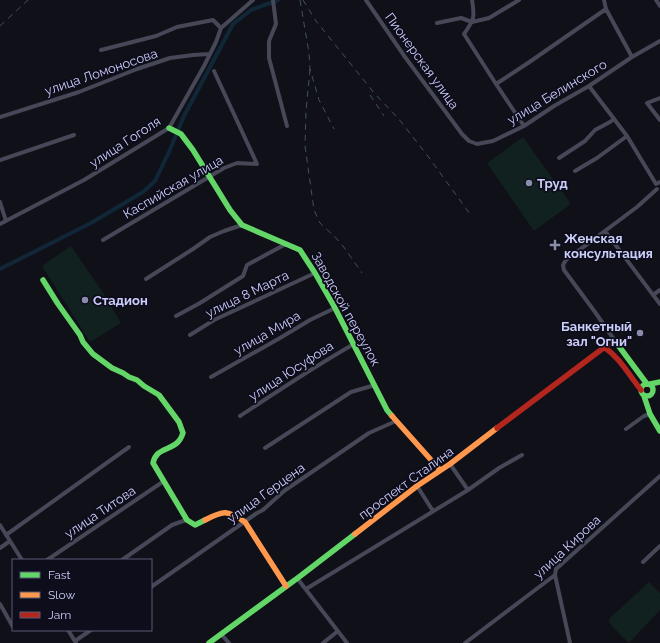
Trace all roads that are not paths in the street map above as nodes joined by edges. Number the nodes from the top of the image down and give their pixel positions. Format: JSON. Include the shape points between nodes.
{"nodes":[{"id":1,"x":259,"y":0,"type":"edge"},
{"id":2,"x":273,"y":0,"type":"edge"},
{"id":3,"x":366,"y":0,"type":"edge"},
{"id":4,"x":472,"y":0,"type":"edge"},
{"id":5,"x":519,"y":0,"type":"edge"},
{"id":6,"x":604,"y":0,"type":"edge"},
{"id":7,"x":656,"y":0,"type":"edge"},
{"id":8,"x":252,"y":1,"type":"edge"},
{"id":9,"x":660,"y":6,"type":"edge"},
{"id":10,"x":606,"y":10,"type":"junction"},
{"id":11,"x":472,"y":22,"type":"junction"},
{"id":12,"x":437,"y":24,"type":"dead end"},
{"id":13,"x":222,"y":28,"type":"junction"},
{"id":14,"x":660,"y":41,"type":"edge"},
{"id":15,"x":101,"y":50,"type":"dead end"},
{"id":16,"x":209,"y":54,"type":"junction"},
{"id":17,"x":632,"y":57,"type":"junction"},
{"id":18,"x":214,"y":71,"type":"dead end"},
{"id":19,"x":496,"y":84,"type":"junction"},
{"id":20,"x":590,"y":86,"type":"junction"},
{"id":21,"x":660,"y":98,"type":"edge"},
{"id":22,"x":0,"y":117,"type":"edge"},
{"id":23,"x":614,"y":119,"type":"junction"},
{"id":24,"x":660,"y":120,"type":"edge"},
{"id":25,"x":287,"y":126,"type":"dead end"},
{"id":26,"x":524,"y":126,"type":"junction"},
{"id":27,"x":171,"y":128,"type":"junction"},
{"id":28,"x":462,"y":134,"type":"joint"},
{"id":29,"x":74,"y":135,"type":"dead end"},
{"id":30,"x":627,"y":136,"type":"junction"},
{"id":31,"x":559,"y":158,"type":"dead end"},
{"id":32,"x":0,"y":160,"type":"edge"},
{"id":33,"x":575,"y":171,"type":"dead end"},
{"id":34,"x":209,"y":177,"type":"junction"},
{"id":35,"x":658,"y":185,"type":"edge"},
{"id":36,"x":0,"y":202,"type":"edge"},
{"id":37,"x":6,"y":221,"type":"junction"},
{"id":38,"x":0,"y":224,"type":"edge"},
{"id":39,"x":242,"y":225,"type":"junction"},
{"id":40,"x":605,"y":231,"type":"junction"},
{"id":41,"x":103,"y":240,"type":"dead end"},
{"id":42,"x":289,"y":245,"type":"junction"},
{"id":43,"x":315,"y":273,"type":"junction"},
{"id":44,"x":146,"y":279,"type":"dead end"},
{"id":45,"x":43,"y":280,"type":"dead end"},
{"id":46,"x":660,"y":290,"type":"edge"},
{"id":47,"x":653,"y":295,"type":"junction"},
{"id":48,"x":660,"y":304,"type":"edge"},
{"id":49,"x":335,"y":308,"type":"junction"},
{"id":50,"x":176,"y":316,"type":"dead end"},
{"id":51,"x":190,"y":336,"type":"dead end"},
{"id":52,"x":615,"y":341,"type":"junction"},
{"id":53,"x":354,"y":344,"type":"junction"},
{"id":54,"x":604,"y":347,"type":"junction"},
{"id":55,"x":211,"y":377,"type":"dead end"},
{"id":56,"x":660,"y":383,"type":"edge"},
{"id":57,"x":648,"y":384,"type":"junction"},
{"id":58,"x":375,"y":385,"type":"junction"},
{"id":59,"x":654,"y":392,"type":"junction"},
{"id":60,"x":642,"y":393,"type":"junction"},
{"id":61,"x":650,"y":412,"type":"junction"},
{"id":62,"x":240,"y":416,"type":"dead end"},
{"id":63,"x":396,"y":421,"type":"junction"},
{"id":64,"x":626,"y":429,"type":"dead end"},
{"id":65,"x":660,"y":431,"type":"edge"},
{"id":66,"x":129,"y":447,"type":"dead end"},
{"id":67,"x":265,"y":448,"type":"dead end"},
{"id":68,"x":522,"y":455,"type":"dead end"},
{"id":69,"x":450,"y":464,"type":"junction"},
{"id":70,"x":440,"y":470,"type":"junction"},
{"id":71,"x":660,"y":476,"type":"edge"},
{"id":72,"x":164,"y":481,"type":"junction"},
{"id":73,"x":417,"y":486,"type":"junction"},
{"id":74,"x":468,"y":490,"type":"junction"},
{"id":75,"x":433,"y":511,"type":"junction"},
{"id":76,"x":186,"y":520,"type":"junction"},
{"id":77,"x":245,"y":522,"type":"junction"},
{"id":78,"x":0,"y":525,"type":"edge"},
{"id":79,"x":6,"y":535,"type":"junction"},
{"id":80,"x":10,"y":541,"type":"junction"},
{"id":81,"x":660,"y":546,"type":"edge"},
{"id":82,"x":0,"y":548,"type":"edge"},
{"id":83,"x":21,"y":559,"type":"edge"},
{"id":84,"x":48,"y":559,"type":"edge"},
{"id":85,"x":123,"y":559,"type":"edge"},
{"id":86,"x":643,"y":562,"type":"dead end"},
{"id":87,"x":555,"y":575,"type":"junction"},
{"id":88,"x":299,"y":576,"type":"junction"},
{"id":89,"x":152,"y":586,"type":"edge"},
{"id":90,"x":286,"y":586,"type":"junction"},
{"id":91,"x":306,"y":589,"type":"junction"},
{"id":92,"x":0,"y":604,"type":"edge"},
{"id":93,"x":12,"y":625,"type":"edge"},
{"id":94,"x":69,"y":631,"type":"edge"},
{"id":95,"x":89,"y":631,"type":"edge"},
{"id":96,"x":338,"y":631,"type":"junction"},
{"id":97,"x":221,"y":634,"type":"junction"},
{"id":98,"x":76,"y":642,"type":"edge"},
{"id":99,"x":209,"y":643,"type":"edge"},
{"id":100,"x":229,"y":643,"type":"edge"},
{"id":101,"x":323,"y":643,"type":"edge"},
{"id":102,"x":347,"y":643,"type":"edge"},
{"id":103,"x":465,"y":643,"type":"edge"},
{"id":104,"x":570,"y":643,"type":"edge"}],
"edges":[{"from":1,"to":8,"type":"street"},
{"from":2,"to":25,"type":"street","via":[[276,24],[268,41],[269,58]]},
{"from":3,"to":28,"type":"street","name":"Пионерская улица","via":[[405,58]]},
{"from":4,"to":11,"type":"street"},
{"from":5,"to":11,"type":"street","via":[[489,18]]},
{"from":6,"to":10,"type":"street"},
{"from":7,"to":9,"type":"street"},
{"from":8,"to":13,"type":"street","name":"улица Гоголя"},
{"from":10,"to":17,"type":"street"},
{"from":10,"to":19,"type":"street"},
{"from":11,"to":12,"type":"street","via":[[461,18]]},
{"from":11,"to":19,"type":"street","via":[[464,34]]},
{"from":13,"to":15,"type":"street","via":[[213,20],[196,22],[156,36]]},
{"from":13,"to":16,"type":"street","name":"улица Гоголя"},
{"from":14,"to":17,"type":"street","name":"улица Белинского"},
{"from":16,"to":22,"type":"street","name":"улица Ломоносова","via":[[170,58],[80,92]]},
{"from":16,"to":27,"type":"street","name":"улица Гоголя"},
{"from":17,"to":20,"type":"street","name":"улица Белинского"},
{"from":18,"to":34,"type":"street","name":"Каспийская улица","via":[[256,164],[237,163]]},
{"from":19,"to":26,"type":"street"},
{"from":20,"to":23,"type":"street"},
{"from":20,"to":26,"type":"street","name":"улица Белинского"},
{"from":21,"to":24,"type":"street","via":[[647,103]]},
{"from":23,"to":30,"type":"street"},
{"from":23,"to":31,"type":"street","via":[[595,130],[585,141]]},
{"from":26,"to":28,"type":"street","name":"улица Белинского","via":[[493,141],[477,144]]},
{"from":27,"to":34,"type":"street","name":"Заводской переулок","via":[[179,133],[193,150]]},
{"from":27,"to":37,"type":"street","name":"улица Гоголя","via":[[84,180]]},
{"from":29,"to":32,"type":"street"},
{"from":30,"to":33,"type":"street"},
{"from":30,"to":35,"type":"street"},
{"from":34,"to":39,"type":"street","name":"Заводской переулок"},
{"from":34,"to":41,"type":"street","name":"Каспийская улица"},
{"from":35,"to":40,"type":"street","via":[[637,207]]},
{"from":36,"to":37,"type":"street"},
{"from":37,"to":38,"type":"street","name":"улица Гоголя"},
{"from":39,"to":42,"type":"street","name":"Заводской переулок"},
{"from":39,"to":44,"type":"street","via":[[210,237]]},
{"from":40,"to":47,"type":"street"},
{"from":40,"to":52,"type":"street","via":[[563,265]]},
{"from":42,"to":43,"type":"street","name":"Заводской переулок","via":[[300,250]]},
{"from":42,"to":50,"type":"street","via":[[284,245],[247,265],[243,276]]},
{"from":43,"to":49,"type":"street","name":"Заводской переулок"},
{"from":43,"to":51,"type":"street","name":"улица 8 Марта","via":[[214,320]]},
{"from":45,"to":72,"type":"street","via":[[93,354],[159,395],[179,422],[183,433],[177,442],[153,458],[153,463]]},
{"from":46,"to":47,"type":"street"},
{"from":47,"to":48,"type":"street"},
{"from":49,"to":53,"type":"street","name":"Заводской переулок"},
{"from":49,"to":55,"type":"street","name":"улица Мира"},
{"from":52,"to":54,"type":"street","name":"проспект Сталина"},
{"from":52,"to":57,"type":"street"},
{"from":53,"to":58,"type":"street","name":"Заводской переулок"},
{"from":53,"to":62,"type":"street","name":"улица Юсуфова"},
{"from":54,"to":60,"type":"street","via":[[616,357]]},
{"from":54,"to":69,"type":"street","name":"проспект Сталина"},
{"from":56,"to":57,"type":"street"},
{"from":56,"to":59,"type":"street"},
{"from":57,"to":59,"type":"street","via":[[653,387]]},
{"from":57,"to":60,"type":"street","via":[[643,385]]},
{"from":58,"to":63,"type":"street","name":"Заводской переулок","via":[[387,410]]},
{"from":58,"to":67,"type":"street","via":[[351,392]]},
{"from":59,"to":60,"type":"street","via":[[650,396]]},
{"from":59,"to":61,"type":"street"},
{"from":60,"to":61,"type":"street"},
{"from":61,"to":64,"type":"street"},
{"from":61,"to":65,"type":"street"},
{"from":63,"to":70,"type":"street","name":"Заводской переулок"},
{"from":63,"to":77,"type":"street","name":"улица Герцена","via":[[362,437],[284,491]]},
{"from":66,"to":79,"type":"street"},
{"from":68,"to":74,"type":"street"},
{"from":69,"to":70,"type":"street","name":"проспект Сталина"},
{"from":69,"to":74,"type":"street"},
{"from":70,"to":73,"type":"street","name":"проспект Сталина"},
{"from":71,"to":87,"type":"street","name":"улица Кирова","via":[[556,569]]},
{"from":72,"to":76,"type":"street"},
{"from":72,"to":84,"type":"street","name":"улица Титова"},
{"from":73,"to":75,"type":"street"},
{"from":73,"to":88,"type":"street","name":"проспект Сталина"},
{"from":74,"to":75,"type":"street"},
{"from":75,"to":91,"type":"street"},
{"from":76,"to":77,"type":"street","via":[[195,525],[218,513],[226,512]]},
{"from":76,"to":85,"type":"street","via":[[172,525]]},
{"from":77,"to":89,"type":"street","name":"улица Герцена"},
{"from":77,"to":90,"type":"street"},
{"from":78,"to":79,"type":"street"},
{"from":79,"to":80,"type":"street"},
{"from":80,"to":82,"type":"street"},
{"from":80,"to":83,"type":"street"},
{"from":81,"to":86,"type":"street"},
{"from":87,"to":103,"type":"street","name":"улица Кирова"},
{"from":87,"to":104,"type":"street"},
{"from":88,"to":90,"type":"street","name":"проспект Сталина"},
{"from":88,"to":91,"type":"street","via":[[297,578]]},
{"from":90,"to":97,"type":"street","name":"проспект Сталина"},
{"from":91,"to":96,"type":"street"},
{"from":92,"to":93,"type":"street"},
{"from":94,"to":98,"type":"street"},
{"from":95,"to":98,"type":"street"},
{"from":96,"to":101,"type":"street"},
{"from":96,"to":102,"type":"street"},
{"from":97,"to":99,"type":"street","name":"проспект Сталина"},
{"from":97,"to":100,"type":"street"}]}
